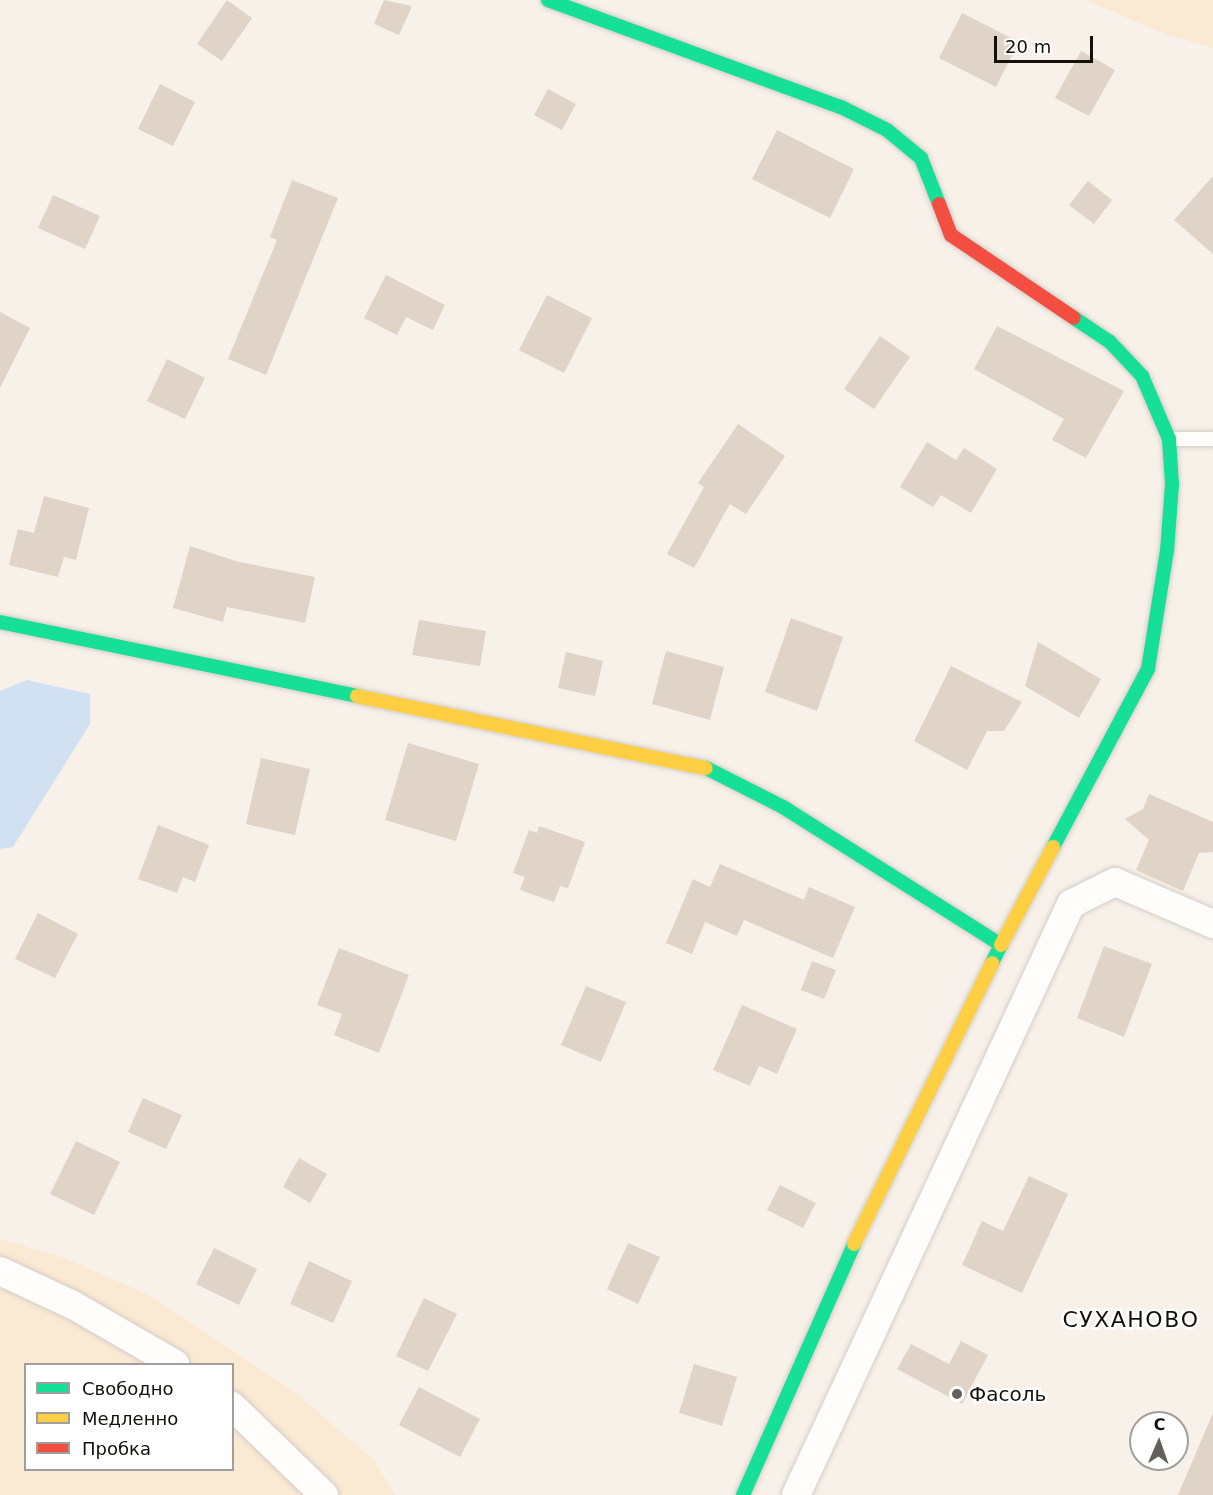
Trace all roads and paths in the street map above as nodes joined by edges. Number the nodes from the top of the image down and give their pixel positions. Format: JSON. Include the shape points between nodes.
{"nodes":[{"id":1,"x":548,"y":0,"type":"edge"},
{"id":2,"x":1169,"y":439,"type":"junction"},
{"id":3,"x":1213,"y":440,"type":"edge"},
{"id":4,"x":0,"y":622,"type":"edge"},
{"id":5,"x":1213,"y":924,"type":"edge"},
{"id":6,"x":1000,"y":945,"type":"junction"},
{"id":7,"x":0,"y":1271,"type":"edge"},
{"id":8,"x":172,"y":1363,"type":"edge"},
{"id":9,"x":234,"y":1408,"type":"edge"},
{"id":10,"x":324,"y":1495,"type":"edge"},
{"id":11,"x":743,"y":1495,"type":"edge"},
{"id":12,"x":796,"y":1495,"type":"edge"}],
"edges":[{"from":1,"to":2,"type":"street","via":[[841,107],[887,130],[921,158],[951,234],[1110,342],[1142,376]]},
{"from":2,"to":3,"type":"lane"},
{"from":2,"to":6,"type":"street","via":[[1172,484],[1167,551],[1148,669]]},
{"from":4,"to":6,"type":"street","via":[[711,769],[783,807]]},
{"from":5,"to":12,"type":"street","via":[[1115,882],[1071,904]]},
{"from":6,"to":11,"type":"street","via":[[880,1186]]},
{"from":7,"to":8,"type":"street","via":[[73,1305]]},
{"from":9,"to":10,"type":"street"}]}
